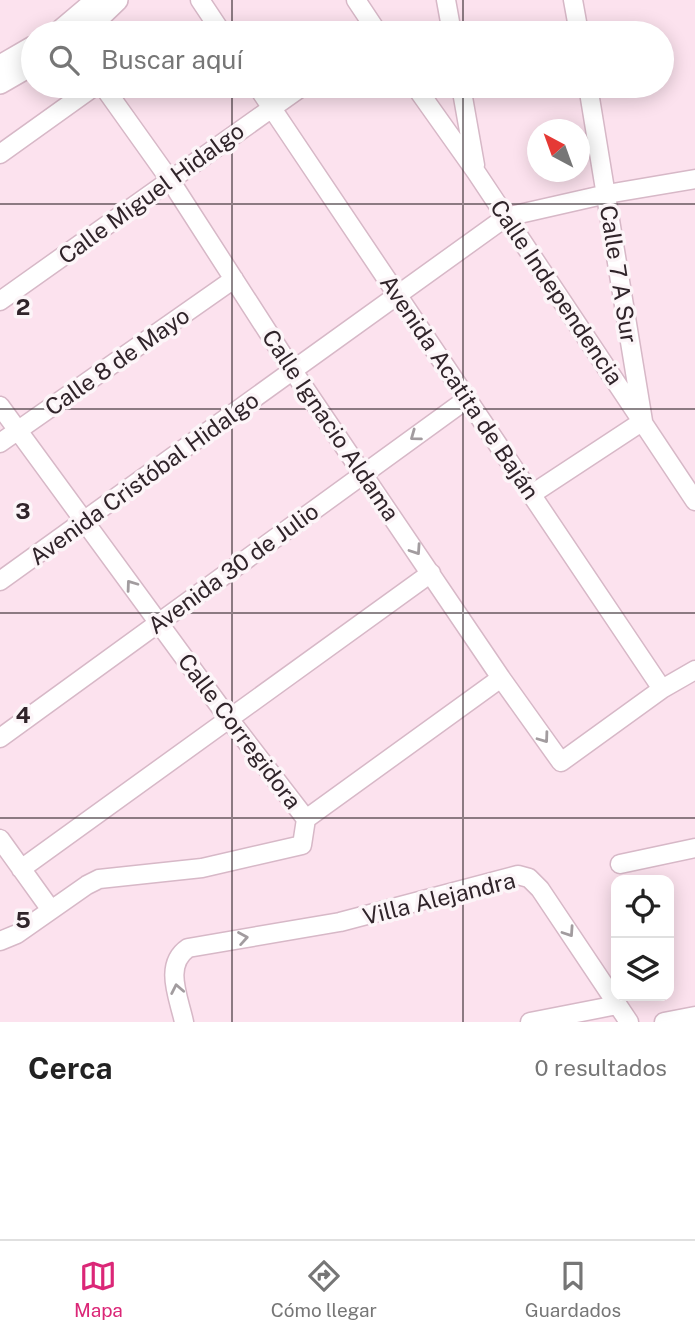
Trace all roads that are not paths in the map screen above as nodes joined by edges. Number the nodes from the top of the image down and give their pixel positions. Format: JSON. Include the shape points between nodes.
{"nodes":[{"id":1,"x":97,"y":0,"type":"edge"},
{"id":2,"x":117,"y":0,"type":"edge"},
{"id":3,"x":200,"y":0,"type":"edge"},
{"id":4,"x":356,"y":0,"type":"edge"},
{"id":5,"x":446,"y":0,"type":"edge"},
{"id":6,"x":573,"y":0,"type":"edge"},
{"id":7,"x":72,"y":21,"type":"edge"},
{"id":8,"x":94,"y":21,"type":"edge"},
{"id":9,"x":214,"y":21,"type":"edge"},
{"id":10,"x":370,"y":21,"type":"edge"},
{"id":11,"x":450,"y":21,"type":"edge"},
{"id":12,"x":577,"y":21,"type":"edge"},
{"id":13,"x":21,"y":54,"type":"edge"},
{"id":14,"x":0,"y":66,"type":"edge"},
{"id":15,"x":21,"y":71,"type":"edge"},
{"id":16,"x":0,"y":83,"type":"edge"},
{"id":17,"x":78,"y":98,"type":"edge"},
{"id":18,"x":112,"y":98,"type":"edge"},
{"id":19,"x":265,"y":98,"type":"edge"},
{"id":20,"x":285,"y":98,"type":"edge"},
{"id":21,"x":424,"y":98,"type":"edge"},
{"id":22,"x":463,"y":98,"type":"edge"},
{"id":23,"x":590,"y":98,"type":"edge"},
{"id":24,"x":271,"y":107,"type":"junction"},
{"id":25,"x":0,"y":154,"type":"edge"},
{"id":26,"x":476,"y":172,"type":"junction"},
{"id":27,"x":695,"y":179,"type":"edge"},
{"id":28,"x":170,"y":180,"type":"junction"},
{"id":29,"x":607,"y":194,"type":"junction"},
{"id":30,"x":506,"y":217,"type":"junction"},
{"id":31,"x":234,"y":279,"type":"junction"},
{"id":32,"x":397,"y":296,"type":"junction"},
{"id":33,"x":0,"y":301,"type":"edge"},
{"id":34,"x":293,"y":371,"type":"junction"},
{"id":35,"x":467,"y":399,"type":"junction"},
{"id":36,"x":0,"y":406,"type":"edge"},
{"id":37,"x":643,"y":421,"type":"junction"},
{"id":38,"x":18,"y":431,"type":"junction"},
{"id":39,"x":0,"y":443,"type":"edge"},
{"id":40,"x":363,"y":474,"type":"junction"},
{"id":41,"x":532,"y":494,"type":"junction"},
{"id":42,"x":695,"y":501,"type":"edge"},
{"id":43,"x":84,"y":521,"type":"junction"},
{"id":44,"x":431,"y":573,"type":"junction"},
{"id":45,"x":0,"y":581,"type":"edge"},
{"id":46,"x":158,"y":622,"type":"junction"},
{"id":47,"x":694,"y":673,"type":"edge"},
{"id":48,"x":501,"y":678,"type":"junction"},
{"id":49,"x":662,"y":689,"type":"junction"},
{"id":50,"x":229,"y":719,"type":"junction"},
{"id":51,"x":0,"y":738,"type":"edge"},
{"id":52,"x":306,"y":819,"type":"junction"},
{"id":53,"x":0,"y":839,"type":"edge"},
{"id":54,"x":695,"y":848,"type":"edge"},
{"id":55,"x":621,"y":864,"type":"dead end"},
{"id":56,"x":21,"y":869,"type":"junction"},
{"id":57,"x":51,"y":910,"type":"junction"},
{"id":58,"x":0,"y":941,"type":"edge"},
{"id":59,"x":617,"y":1004,"type":"junction"},
{"id":60,"x":695,"y":1016,"type":"edge"},
{"id":61,"x":184,"y":1022,"type":"edge"},
{"id":62,"x":530,"y":1022,"type":"edge"},
{"id":63,"x":629,"y":1022,"type":"edge"},
{"id":64,"x":664,"y":1022,"type":"edge"}],
"edges":[{"from":1,"to":7,"type":"main road"},
{"from":2,"to":8,"type":"main road"},
{"from":3,"to":9,"type":"street"},
{"from":4,"to":10,"type":"street"},
{"from":5,"to":11,"type":"street"},
{"from":6,"to":12,"type":"street"},
{"from":13,"to":14,"type":"main road"},
{"from":15,"to":16,"type":"main road"},
{"from":17,"to":25,"type":"street"},
{"from":18,"to":28,"type":"street","name":"Calle Ignacio Aldama"},
{"from":19,"to":24,"type":"street","name":"Avenida Acatita de Baján"},
{"from":20,"to":24,"type":"street","name":"Calle Miguel Hidalgo"},
{"from":21,"to":26,"type":"street","name":"Calle Independencia"},
{"from":22,"to":26,"type":"street"},
{"from":23,"to":29,"type":"street","name":"Calle 7 A Sur"},
{"from":24,"to":28,"type":"street","name":"Calle Miguel Hidalgo"},
{"from":24,"to":32,"type":"street","name":"Avenida Acatita de Baján"},
{"from":26,"to":30,"type":"street","name":"Calle Independencia"},
{"from":27,"to":29,"type":"street","name":"Avenida Cristóbal Hidalgo"},
{"from":28,"to":31,"type":"street","name":"Calle Ignacio Aldama"},
{"from":28,"to":33,"type":"street","name":"Calle Miguel Hidalgo"},
{"from":29,"to":30,"type":"street","name":"Avenida Cristóbal Hidalgo"},
{"from":29,"to":37,"type":"street","name":"Calle 7 A Sur"},
{"from":30,"to":32,"type":"street","name":"Avenida Cristóbal Hidalgo"},
{"from":30,"to":37,"type":"street","name":"Calle Independencia"},
{"from":31,"to":34,"type":"street","name":"Calle Ignacio Aldama"},
{"from":31,"to":38,"type":"street","name":"Calle 8 de Mayo"},
{"from":32,"to":34,"type":"street","name":"Avenida Cristóbal Hidalgo"},
{"from":32,"to":35,"type":"street","name":"Avenida Acatita de Baján"},
{"from":34,"to":40,"type":"street","name":"Calle Ignacio Aldama"},
{"from":34,"to":43,"type":"street","name":"Avenida Cristóbal Hidalgo"},
{"from":35,"to":40,"type":"street","name":"Avenida 30 de Julio","one_way":true},
{"from":35,"to":41,"type":"street","name":"Avenida Acatita de Baján"},
{"from":36,"to":38,"type":"street","name":"Calle Corregidora"},
{"from":37,"to":41,"type":"street"},
{"from":37,"to":42,"type":"street","name":"Calle Independencia"},
{"from":38,"to":39,"type":"street","name":"Calle 8 de Mayo"},
{"from":38,"to":43,"type":"street","name":"Calle Corregidora"},
{"from":40,"to":44,"type":"street","name":"Calle Ignacio Aldama","one_way":true},
{"from":40,"to":46,"type":"street","name":"Avenida 30 de Julio"},
{"from":41,"to":49,"type":"street","name":"Avenida Acatita de Baján"},
{"from":43,"to":45,"type":"street","name":"Avenida Cristóbal Hidalgo"},
{"from":46,"to":43,"type":"street","name":"Calle Corregidora","one_way":true},
{"from":44,"to":48,"type":"street","name":"Calle Ignacio Aldama"},
{"from":44,"to":50,"type":"street"},
{"from":46,"to":50,"type":"street","name":"Calle Corregidora"},
{"from":46,"to":51,"type":"street","name":"Avenida 30 de Julio"},
{"from":47,"to":49,"type":"street"},
{"from":48,"to":49,"type":"street","name":"Calle Ignacio Aldama","one_way":true,"via":[[561,762]]},
{"from":48,"to":52,"type":"street"},
{"from":50,"to":52,"type":"street","name":"Calle Corregidora"},
{"from":50,"to":56,"type":"street"},
{"from":52,"to":57,"type":"street","via":[[302,845],[202,868],[99,879]]},
{"from":53,"to":56,"type":"street"},
{"from":54,"to":55,"type":"street"},
{"from":56,"to":57,"type":"street"},
{"from":57,"to":58,"type":"street"},
{"from":61,"to":59,"type":"street","name":"Villa Alejandra","one_way":true,"via":[[174,973],[178,956],[194,946],[340,922],[518,875],[540,889]]},
{"from":59,"to":62,"type":"street"},
{"from":59,"to":63,"type":"street","name":"Villa Alejandra"},
{"from":60,"to":64,"type":"street"}]}
